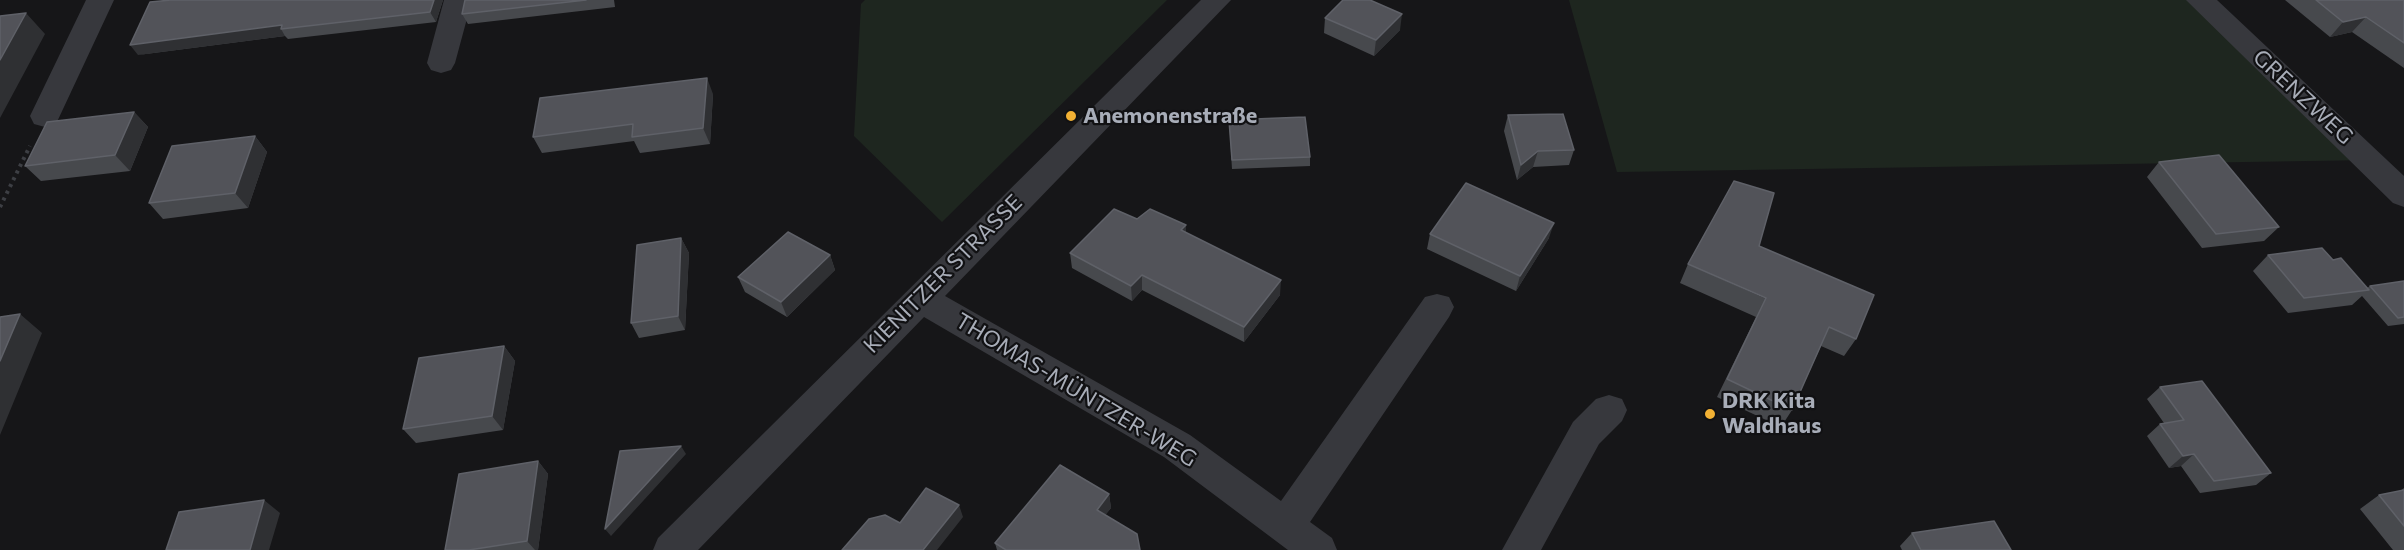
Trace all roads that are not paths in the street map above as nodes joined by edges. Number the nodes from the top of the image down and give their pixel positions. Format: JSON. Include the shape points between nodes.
{"nodes":[{"id":1,"x":100,"y":0,"type":"edge"},
{"id":2,"x":459,"y":0,"type":"edge"},
{"id":3,"x":1217,"y":0,"type":"edge"},
{"id":4,"x":2200,"y":0,"type":"edge"},
{"id":5,"x":441,"y":63,"type":"dead end"},
{"id":6,"x":45,"y":116,"type":"road end"},
{"id":7,"x":2404,"y":195,"type":"edge"},
{"id":8,"x":920,"y":298,"type":"junction"},
{"id":9,"x":1437,"y":307,"type":"dead end"},
{"id":10,"x":1609,"y":410,"type":"dead end"},
{"id":11,"x":1286,"y":526,"type":"junction"},
{"id":12,"x":672,"y":550,"type":"edge"},
{"id":13,"x":1318,"y":550,"type":"edge"},
{"id":14,"x":1521,"y":550,"type":"edge"}],
"edges":[{"from":1,"to":6,"type":"street"},
{"from":2,"to":5,"type":"street"},
{"from":3,"to":8,"type":"street","name":"KIENITZER STRASSE"},
{"from":4,"to":7,"type":"street","name":"GRENZWEG"},
{"from":8,"to":11,"type":"street","name":"THOMAS-MÜNTZER-WEG","via":[[1177,446]]},
{"from":8,"to":12,"type":"street","name":"KIENITZER STRASSE"},
{"from":9,"to":11,"type":"street"},
{"from":10,"to":14,"type":"street","via":[[1586,433]]},
{"from":11,"to":13,"type":"street","name":"THOMAS-MÜNTZER-WEG"}]}
